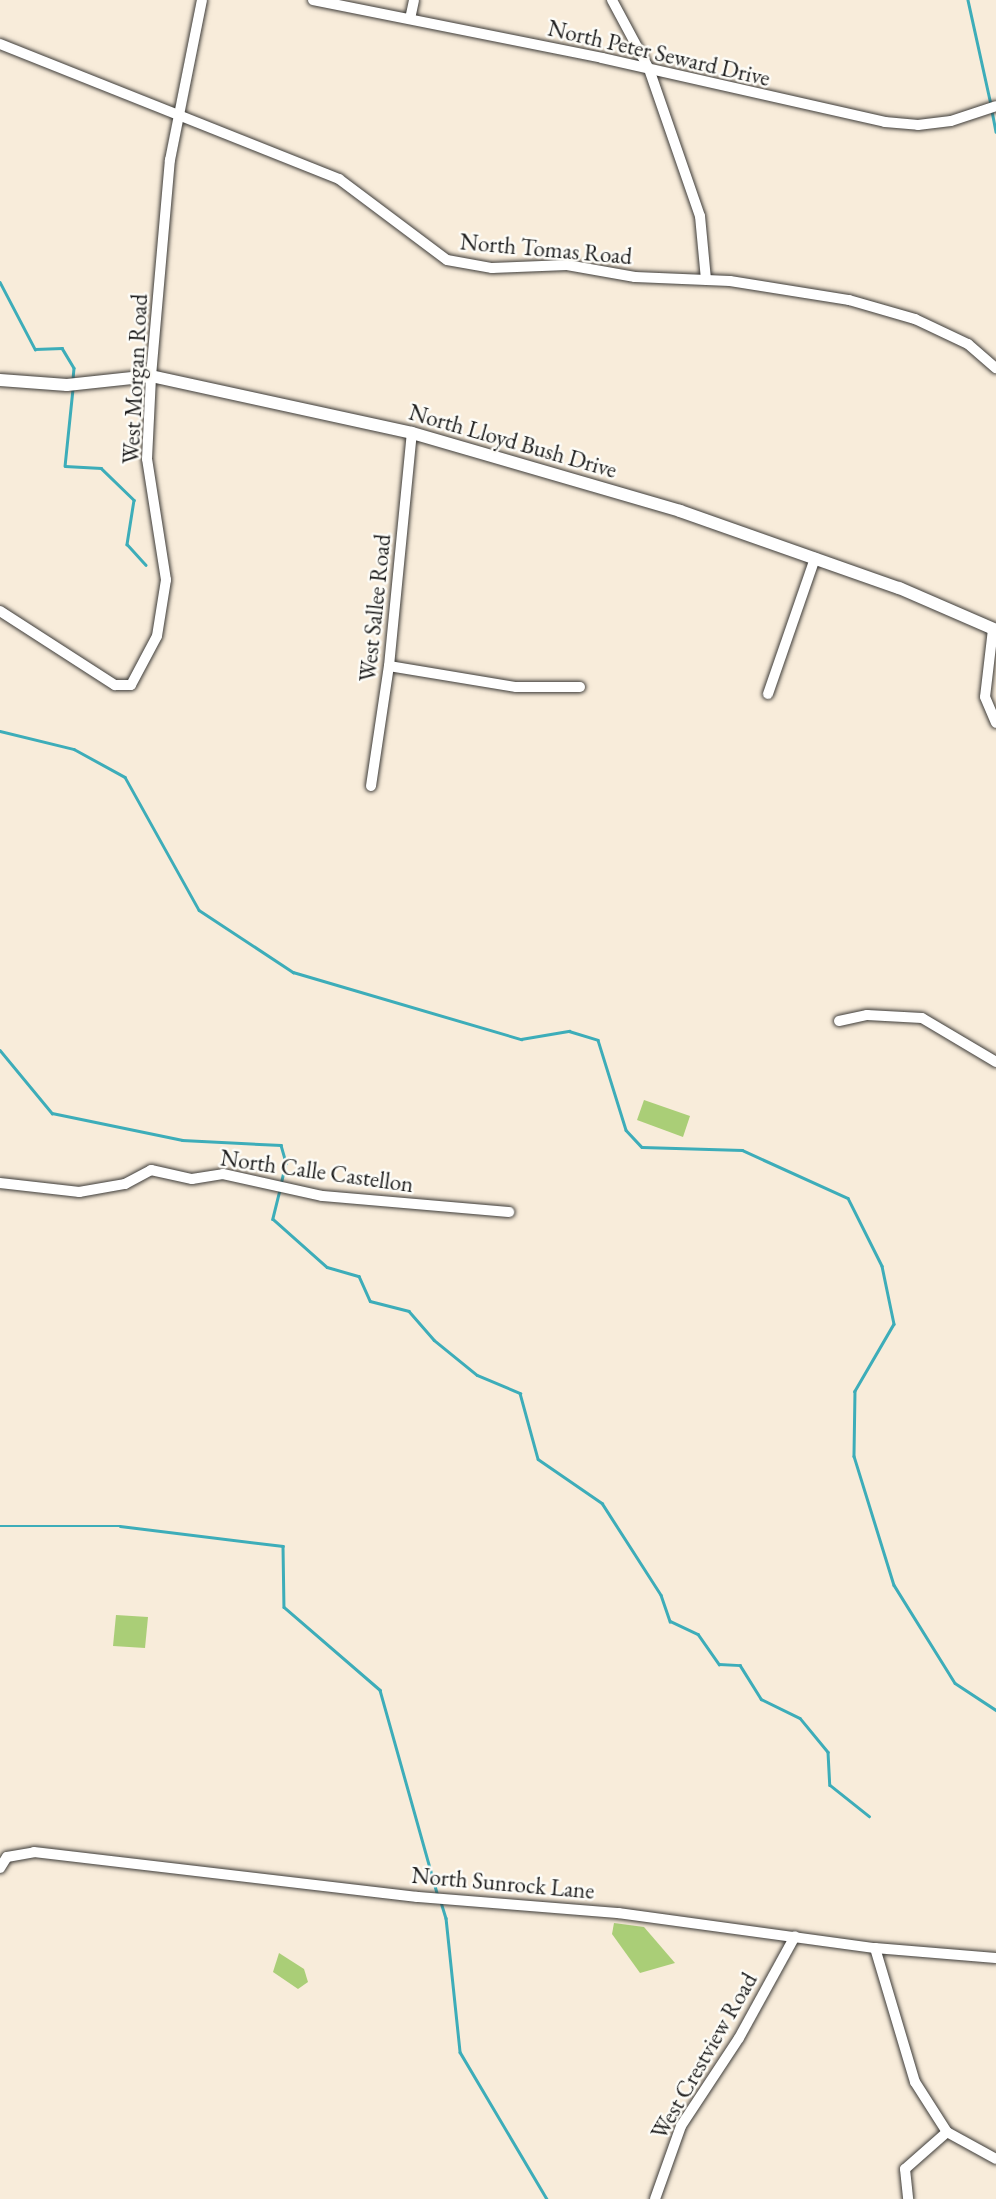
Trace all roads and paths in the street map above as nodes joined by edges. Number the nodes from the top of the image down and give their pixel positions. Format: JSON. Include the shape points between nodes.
{"nodes":[{"id":1,"x":202,"y":0,"type":"edge"},
{"id":2,"x":313,"y":0,"type":"edge"},
{"id":3,"x":414,"y":0,"type":"edge"},
{"id":4,"x":612,"y":0,"type":"edge"},
{"id":5,"x":410,"y":19,"type":"junction"},
{"id":6,"x":0,"y":44,"type":"edge"},
{"id":7,"x":649,"y":69,"type":"junction"},
{"id":8,"x":996,"y":106,"type":"edge"},
{"id":9,"x":177,"y":113,"type":"junction"},
{"id":10,"x":706,"y":280,"type":"junction"},
{"id":11,"x":996,"y":368,"type":"edge"},
{"id":12,"x":151,"y":376,"type":"junction"},
{"id":13,"x":0,"y":380,"type":"edge"},
{"id":14,"x":412,"y":433,"type":"junction"},
{"id":15,"x":815,"y":558,"type":"junction"},
{"id":16,"x":0,"y":611,"type":"edge"},
{"id":17,"x":994,"y":630,"type":"edge"},
{"id":18,"x":389,"y":666,"type":"junction"},
{"id":19,"x":580,"y":687,"type":"dead end"},
{"id":20,"x":768,"y":694,"type":"dead end"},
{"id":21,"x":996,"y":723,"type":"edge"},
{"id":22,"x":371,"y":786,"type":"dead end"},
{"id":23,"x":839,"y":1021,"type":"dead end"},
{"id":24,"x":996,"y":1062,"type":"edge"},
{"id":25,"x":0,"y":1183,"type":"edge"},
{"id":26,"x":509,"y":1212,"type":"dead end"},
{"id":27,"x":0,"y":1868,"type":"edge"},
{"id":28,"x":795,"y":1936,"type":"junction"},
{"id":29,"x":875,"y":1948,"type":"junction"},
{"id":30,"x":996,"y":1958,"type":"edge"},
{"id":31,"x":947,"y":2132,"type":"junction"},
{"id":32,"x":996,"y":2159,"type":"edge"},
{"id":33,"x":655,"y":2199,"type":"edge"},
{"id":34,"x":908,"y":2199,"type":"edge"}],
"edges":[{"from":1,"to":9,"type":"street","name":"West Morgan Road"},
{"from":2,"to":5,"type":"street","name":"North Peter Seward Drive"},
{"from":3,"to":5,"type":"street"},
{"from":4,"to":7,"type":"street"},
{"from":5,"to":7,"type":"street","name":"North Peter Seward Drive"},
{"from":6,"to":9,"type":"street","name":"North Tomas Road"},
{"from":7,"to":8,"type":"street","name":"North Peter Seward Drive","via":[[896,123],[951,121]]},
{"from":7,"to":10,"type":"street","via":[[700,216]]},
{"from":9,"to":10,"type":"street","name":"North Tomas Road","via":[[339,178],[447,260],[492,268],[567,265],[635,277]]},
{"from":9,"to":12,"type":"street","name":"West Morgan Road"},
{"from":10,"to":11,"type":"street","name":"North Tomas Road","via":[[849,300],[915,319],[968,344]]},
{"from":12,"to":13,"type":"street","name":"North Lloyd Bush Drive","via":[[67,385]]},
{"from":12,"to":14,"type":"street","name":"North Lloyd Bush Drive"},
{"from":12,"to":16,"type":"street","name":"West Morgan Road","via":[[147,460],[166,580],[157,636],[131,685],[115,685]]},
{"from":14,"to":15,"type":"street","name":"North Lloyd Bush Drive","via":[[680,511]]},
{"from":14,"to":18,"type":"street","name":"West Sallee Road"},
{"from":15,"to":17,"type":"street","name":"North Lloyd Bush Drive","via":[[899,588]]},
{"from":15,"to":20,"type":"street"},
{"from":17,"to":21,"type":"street","via":[[985,696]]},
{"from":18,"to":19,"type":"street","via":[[516,687]]},
{"from":18,"to":22,"type":"street","name":"West Sallee Road"},
{"from":23,"to":24,"type":"street","via":[[867,1015],[922,1018]]},
{"from":25,"to":26,"type":"street","name":"North Calle Castellon","via":[[79,1192],[125,1184],[151,1170],[192,1179],[223,1174],[322,1196]]},
{"from":27,"to":28,"type":"street","name":"North Sunrock Lane","via":[[7,1857],[34,1852]]},
{"from":28,"to":29,"type":"street","name":"North Sunrock Lane"},
{"from":28,"to":33,"type":"street","name":"West Crestview Road","via":[[739,2038],[681,2126]]},
{"from":29,"to":30,"type":"street","name":"North Sunrock Lane"},
{"from":29,"to":31,"type":"street","via":[[915,2082]]},
{"from":31,"to":32,"type":"street"},
{"from":31,"to":34,"type":"street","via":[[905,2169]]}]}
